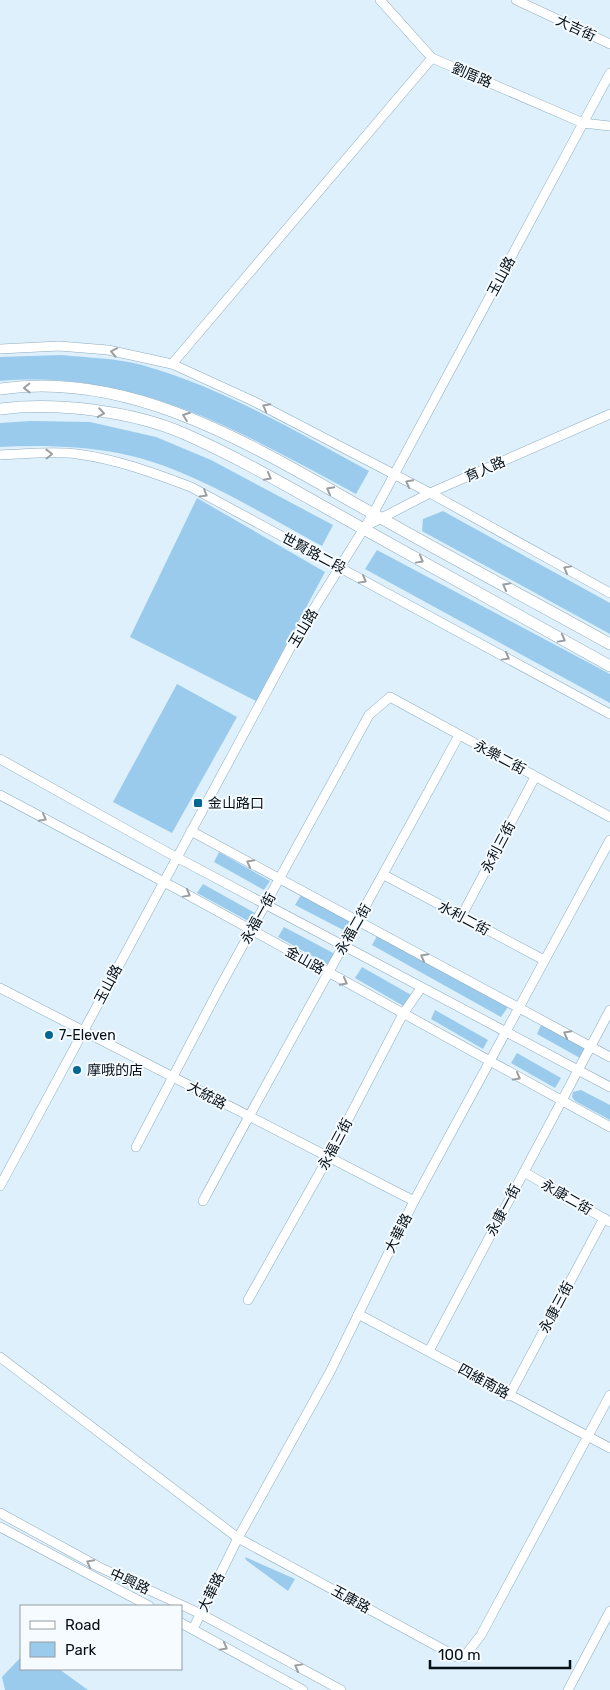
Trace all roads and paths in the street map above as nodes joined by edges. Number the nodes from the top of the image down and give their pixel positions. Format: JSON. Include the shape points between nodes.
{"nodes":[{"id":1,"x":380,"y":0,"type":"edge"},
{"id":2,"x":516,"y":0,"type":"edge"},
{"id":3,"x":610,"y":44,"type":"edge"},
{"id":4,"x":432,"y":58,"type":"junction"},
{"id":5,"x":610,"y":73,"type":"edge"},
{"id":6,"x":583,"y":123,"type":"junction"},
{"id":7,"x":610,"y":126,"type":"edge"},
{"id":8,"x":0,"y":349,"type":"edge"},
{"id":9,"x":172,"y":364,"type":"junction"},
{"id":10,"x":0,"y":390,"type":"edge"},
{"id":11,"x":0,"y":409,"type":"edge"},
{"id":12,"x":610,"y":414,"type":"edge"},
{"id":13,"x":0,"y":455,"type":"edge"},
{"id":14,"x":394,"y":475,"type":"junction"},
{"id":15,"x":430,"y":493,"type":"junction"},
{"id":16,"x":377,"y":516,"type":"junction"},
{"id":17,"x":362,"y":528,"type":"junction"},
{"id":18,"x":340,"y":566,"type":"junction"},
{"id":19,"x":610,"y":593,"type":"edge"},
{"id":20,"x":610,"y":644,"type":"edge"},
{"id":21,"x":610,"y":666,"type":"edge"},
{"id":22,"x":390,"y":697,"type":"joint"},
{"id":23,"x":610,"y":714,"type":"edge"},
{"id":24,"x":459,"y":735,"type":"junction"},
{"id":25,"x":0,"y":759,"type":"edge"},
{"id":26,"x":535,"y":777,"type":"junction"},
{"id":27,"x":0,"y":795,"type":"edge"},
{"id":28,"x":610,"y":817,"type":"edge"},
{"id":29,"x":191,"y":831,"type":"junction"},
{"id":30,"x":610,"y":840,"type":"edge"},
{"id":31,"x":176,"y":857,"type":"junction"},
{"id":32,"x":384,"y":875,"type":"junction"},
{"id":33,"x":280,"y":878,"type":"junction"},
{"id":34,"x":163,"y":882,"type":"junction"},
{"id":35,"x":266,"y":904,"type":"junction"},
{"id":36,"x":462,"y":917,"type":"junction"},
{"id":37,"x":357,"y":922,"type":"junction"},
{"id":38,"x":251,"y":930,"type":"junction"},
{"id":39,"x":343,"y":946,"type":"junction"},
{"id":40,"x":544,"y":960,"type":"junction"},
{"id":41,"x":328,"y":973,"type":"junction"},
{"id":42,"x":0,"y":988,"type":"edge"},
{"id":43,"x":421,"y":988,"type":"junction"},
{"id":44,"x":518,"y":1008,"type":"junction"},
{"id":45,"x":610,"y":1010,"type":"edge"},
{"id":46,"x":403,"y":1014,"type":"junction"},
{"id":47,"x":84,"y":1030,"type":"junction"},
{"id":48,"x":506,"y":1031,"type":"junction"},
{"id":49,"x":590,"y":1046,"type":"junction"},
{"id":50,"x":610,"y":1057,"type":"edge"},
{"id":51,"x":490,"y":1061,"type":"junction"},
{"id":52,"x":578,"y":1070,"type":"junction"},
{"id":53,"x":173,"y":1076,"type":"junction"},
{"id":54,"x":610,"y":1087,"type":"edge"},
{"id":55,"x":560,"y":1101,"type":"junction"},
{"id":56,"x":248,"y":1117,"type":"junction"},
{"id":57,"x":610,"y":1127,"type":"edge"},
{"id":58,"x":136,"y":1147,"type":"dead end"},
{"id":59,"x":328,"y":1158,"type":"junction"},
{"id":60,"x":524,"y":1172,"type":"junction"},
{"id":61,"x":0,"y":1186,"type":"edge"},
{"id":62,"x":203,"y":1201,"type":"dead end"},
{"id":63,"x":414,"y":1202,"type":"junction"},
{"id":64,"x":607,"y":1220,"type":"edge"},
{"id":65,"x":248,"y":1300,"type":"dead end"},
{"id":66,"x":358,"y":1314,"type":"junction"},
{"id":67,"x":430,"y":1351,"type":"junction"},
{"id":68,"x":0,"y":1357,"type":"edge"},
{"id":69,"x":610,"y":1395,"type":"edge"},
{"id":70,"x":509,"y":1396,"type":"junction"},
{"id":71,"x":589,"y":1437,"type":"junction"},
{"id":72,"x":610,"y":1448,"type":"edge"},
{"id":73,"x":0,"y":1513,"type":"edge"},
{"id":74,"x":0,"y":1527,"type":"edge"},
{"id":75,"x":238,"y":1538,"type":"junction"},
{"id":76,"x":147,"y":1605,"type":"edge"},
{"id":77,"x":181,"y":1605,"type":"edge"},
{"id":78,"x":182,"y":1606,"type":"edge"},
{"id":79,"x":610,"y":1611,"type":"edge"},
{"id":80,"x":200,"y":1614,"type":"junction"},
{"id":81,"x":182,"y":1624,"type":"edge"},
{"id":82,"x":192,"y":1629,"type":"junction"},
{"id":83,"x":303,"y":1690,"type":"edge"},
{"id":84,"x":341,"y":1690,"type":"edge"},
{"id":85,"x":568,"y":1690,"type":"edge"}],
"edges":[{"from":1,"to":4,"type":"street","name":"劉厝路"},
{"from":2,"to":3,"type":"street","name":"大吉街"},
{"from":4,"to":6,"type":"street","name":"劉厝路"},
{"from":4,"to":9,"type":"street"},
{"from":5,"to":6,"type":"street","name":"玉山路"},
{"from":6,"to":7,"type":"street","name":"劉厝路"},
{"from":6,"to":14,"type":"street","name":"玉山路"},
{"from":9,"to":8,"type":"street","one_way":true,"via":[[108,350],[59,346]]},
{"from":14,"to":9,"type":"street","one_way":true,"via":[[253,401]]},
{"from":16,"to":10,"type":"main road","one_way":true,"via":[[193,418],[142,400],[67,387]]},
{"from":11,"to":17,"type":"main road","one_way":true,"via":[[93,411],[137,418],[177,431]]},
{"from":12,"to":15,"type":"street","name":"育人路"},
{"from":13,"to":18,"type":"street","name":"世賢路二段","one_way":true,"via":[[75,454],[144,470],[191,487]]},
{"from":15,"to":14,"type":"street","one_way":true},
{"from":14,"to":16,"type":"street","name":"玉山路"},
{"from":15,"to":16,"type":"street","name":"育人路"},
{"from":19,"to":15,"type":"street","one_way":true},
{"from":16,"to":17,"type":"street","name":"育人路"},
{"from":20,"to":16,"type":"main road","one_way":true},
{"from":17,"to":18,"type":"street","name":"玉山路"},
{"from":17,"to":21,"type":"main road","one_way":true},
{"from":18,"to":23,"type":"street","name":"世賢路二段","one_way":true},
{"from":18,"to":29,"type":"street","name":"玉山路","via":[[295,639]]},
{"from":22,"to":24,"type":"street","name":"永樂二街"},
{"from":22,"to":33,"type":"street","name":"永福一街","via":[[369,715]]},
{"from":24,"to":26,"type":"street","name":"永樂二街"},
{"from":24,"to":32,"type":"street","name":"永福二街"},
{"from":25,"to":31,"type":"street"},
{"from":26,"to":28,"type":"street","name":"永樂二街"},
{"from":26,"to":36,"type":"street","name":"永利三街"},
{"from":27,"to":34,"type":"street","name":"金山路","one_way":true},
{"from":29,"to":31,"type":"street","name":"玉山路"},
{"from":33,"to":29,"type":"street","one_way":true},
{"from":30,"to":40,"type":"street","name":"大華路"},
{"from":31,"to":34,"type":"street","name":"玉山路"},
{"from":31,"to":35,"type":"street"},
{"from":32,"to":36,"type":"street","name":"水利二街"},
{"from":32,"to":37,"type":"street","name":"永福二街"},
{"from":33,"to":35,"type":"street","name":"永福一街"},
{"from":33,"to":37,"type":"street"},
{"from":34,"to":38,"type":"street","name":"金山路","one_way":true},
{"from":34,"to":47,"type":"street","name":"玉山路"},
{"from":35,"to":38,"type":"street","name":"永福一街"},
{"from":35,"to":39,"type":"street"},
{"from":36,"to":40,"type":"street","name":"水利二街"},
{"from":37,"to":39,"type":"street","name":"永福二街"},
{"from":44,"to":37,"type":"street","one_way":true},
{"from":38,"to":41,"type":"street","name":"金山路"},
{"from":38,"to":53,"type":"street","name":"永福一街"},
{"from":39,"to":41,"type":"street","name":"永福二街"},
{"from":39,"to":43,"type":"street"},
{"from":40,"to":44,"type":"street","name":"大華路"},
{"from":41,"to":46,"type":"street","name":"金山路","one_way":true},
{"from":41,"to":56,"type":"street","name":"永福二街"},
{"from":42,"to":47,"type":"street","name":"大統路"},
{"from":43,"to":46,"type":"street","name":"永福三街"},
{"from":43,"to":48,"type":"street"},
{"from":44,"to":48,"type":"street","name":"大華路"},
{"from":49,"to":44,"type":"street","one_way":true},
{"from":45,"to":49,"type":"street","name":"永康一街"},
{"from":46,"to":51,"type":"street","name":"金山路"},
{"from":46,"to":59,"type":"street","name":"永福三街"},
{"from":47,"to":53,"type":"street","name":"大統路"},
{"from":47,"to":61,"type":"street","name":"玉山路"},
{"from":48,"to":51,"type":"street","name":"大華路"},
{"from":48,"to":52,"type":"street"},
{"from":49,"to":50,"type":"street"},
{"from":49,"to":52,"type":"street","name":"永康一街"},
{"from":51,"to":55,"type":"street","name":"金山路","one_way":true},
{"from":51,"to":63,"type":"street","name":"大華路"},
{"from":52,"to":54,"type":"street"},
{"from":52,"to":55,"type":"street","name":"永康一街"},
{"from":53,"to":56,"type":"street","name":"大統路"},
{"from":53,"to":58,"type":"street","name":"永福一街"},
{"from":55,"to":57,"type":"street","name":"金山路"},
{"from":55,"to":60,"type":"street","name":"永康一街"},
{"from":56,"to":59,"type":"street","name":"大統路"},
{"from":56,"to":62,"type":"street","name":"永福二街"},
{"from":59,"to":63,"type":"street","name":"大統路"},
{"from":59,"to":65,"type":"street","name":"永福三街"},
{"from":60,"to":64,"type":"street","name":"永康二街"},
{"from":60,"to":67,"type":"street","name":"永康一街"},
{"from":63,"to":66,"type":"street","name":"大華路"},
{"from":64,"to":70,"type":"street","name":"永康三街"},
{"from":66,"to":67,"type":"street","name":"四維南路"},
{"from":66,"to":75,"type":"street","name":"大華路","via":[[330,1372]]},
{"from":67,"to":70,"type":"street","name":"四維南路"},
{"from":68,"to":75,"type":"street","name":"玉康路"},
{"from":69,"to":71,"type":"street","name":"玉康路"},
{"from":70,"to":71,"type":"street","name":"四維南路"},
{"from":71,"to":72,"type":"street","name":"四維南路"},
{"from":71,"to":75,"type":"street","name":"玉康路","via":[[481,1635],[464,1657],[456,1657]]},
{"from":77,"to":73,"type":"street","name":"中興路","one_way":true,"via":[[99,1567]]},
{"from":74,"to":76,"type":"street","name":"中興路"},
{"from":75,"to":80,"type":"street","name":"大華路"},
{"from":80,"to":78,"type":"street","name":"中興路","one_way":true},
{"from":79,"to":85,"type":"street"},
{"from":80,"to":82,"type":"street","name":"大華路"},
{"from":84,"to":80,"type":"street","name":"中興路","one_way":true},
{"from":81,"to":82,"type":"street"},
{"from":82,"to":83,"type":"street","one_way":true}]}
